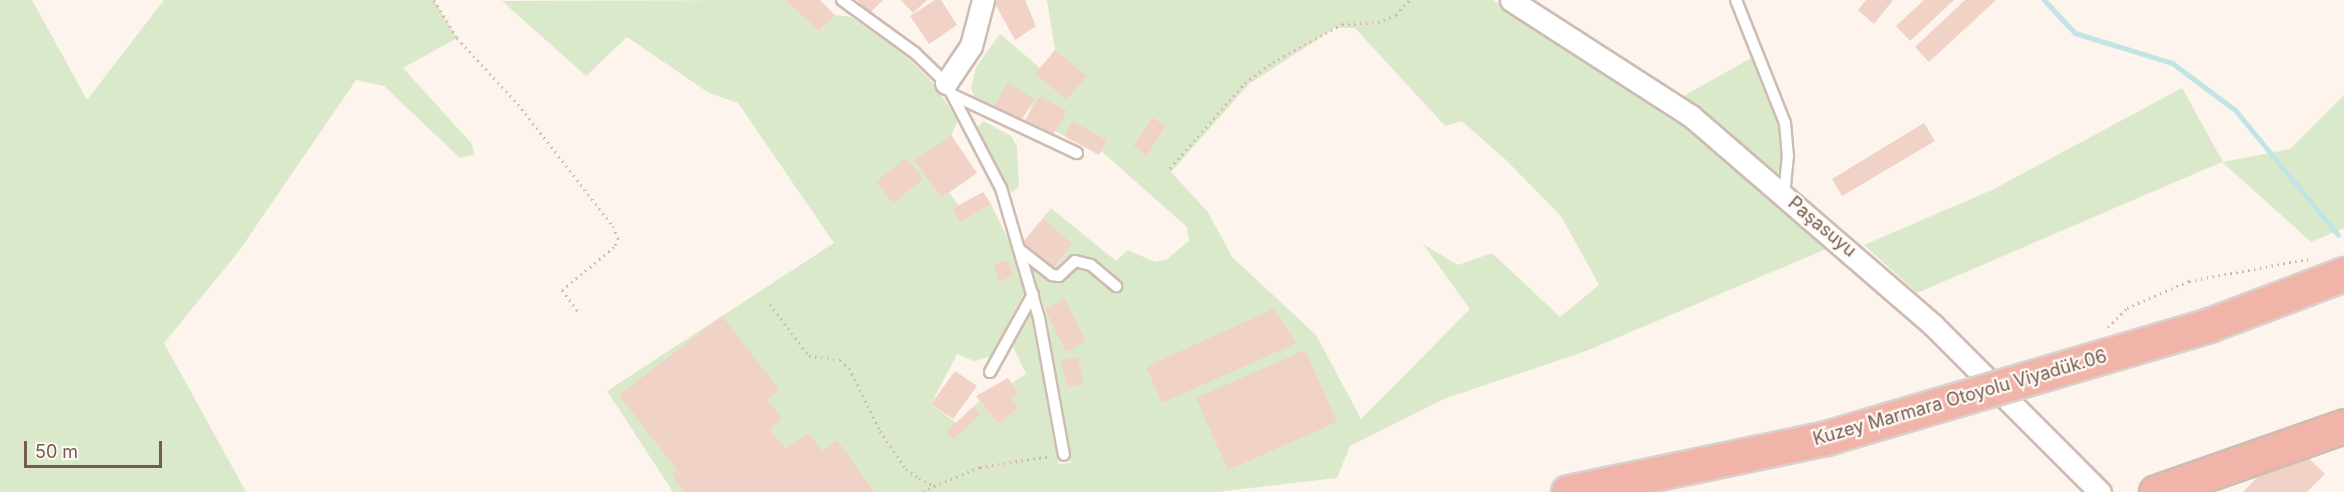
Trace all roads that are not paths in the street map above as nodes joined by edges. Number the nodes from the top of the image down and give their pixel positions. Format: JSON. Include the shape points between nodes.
{"nodes":[{"id":1,"x":842,"y":0,"type":"edge"},
{"id":2,"x":983,"y":0,"type":"edge"},
{"id":3,"x":1511,"y":0,"type":"edge"},
{"id":4,"x":1736,"y":0,"type":"edge"},
{"id":5,"x":949,"y":89,"type":"junction"},
{"id":6,"x":1077,"y":153,"type":"dead end"},
{"id":7,"x":1784,"y":196,"type":"junction"},
{"id":8,"x":1020,"y":250,"type":"junction"},
{"id":9,"x":2344,"y":274,"type":"edge"},
{"id":10,"x":1116,"y":286,"type":"dead end"},
{"id":11,"x":1033,"y":294,"type":"junction"},
{"id":12,"x":990,"y":372,"type":"dead end"},
{"id":13,"x":2344,"y":426,"type":"edge"},
{"id":14,"x":1064,"y":454,"type":"road end"},
{"id":15,"x":1568,"y":492,"type":"edge"},
{"id":16,"x":2100,"y":492,"type":"edge"},
{"id":17,"x":2156,"y":492,"type":"edge"}],
"edges":[{"from":1,"to":5,"type":"lane","via":[[915,53]]},
{"from":2,"to":5,"type":"street","via":[[971,46]]},
{"from":3,"to":7,"type":"street","via":[[1691,116]]},
{"from":4,"to":7,"type":"lane","name":"Paşasuyu","via":[[1785,123],[1788,156]]},
{"from":5,"to":6,"type":"lane"},
{"from":5,"to":8,"type":"lane","via":[[1001,188]]},
{"from":7,"to":16,"type":"street","name":"Paşasuyu","via":[[1933,325]]},
{"from":8,"to":10,"type":"lane","via":[[1052,275],[1059,276],[1075,261],[1091,265]]},
{"from":8,"to":11,"type":"lane"},
{"from":9,"to":15,"type":"highway","name":"Kuzey Marmara Otoyolu Viyadük.06","bridge":true,"via":[[2209,324],[1826,438]]},
{"from":11,"to":12,"type":"lane"},
{"from":11,"to":14,"type":"lane"},
{"from":13,"to":17,"type":"highway"}]}
